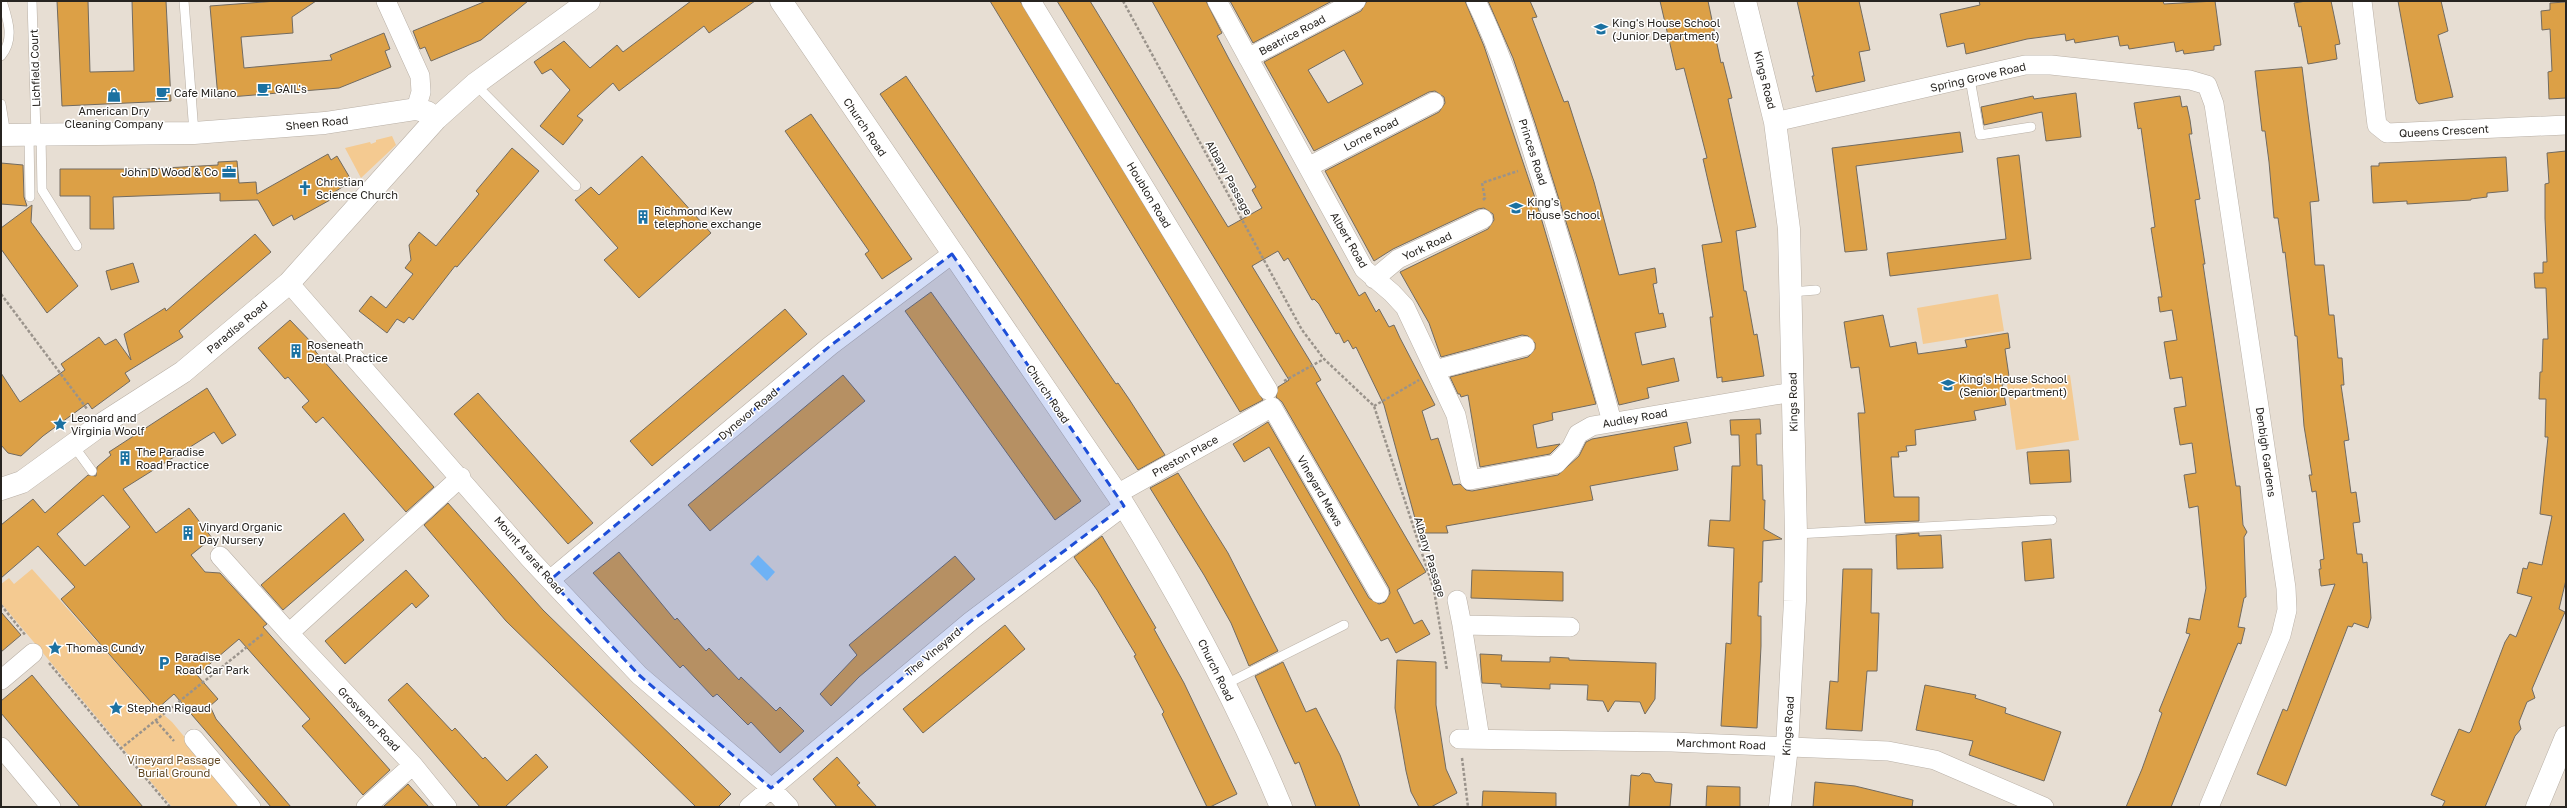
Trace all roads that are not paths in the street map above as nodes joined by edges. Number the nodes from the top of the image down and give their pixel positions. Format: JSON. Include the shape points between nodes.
{"nodes":[{"id":1,"x":2,"y":1,"type":"edge"},
{"id":2,"x":32,"y":1,"type":"edge"},
{"id":3,"x":184,"y":1,"type":"edge"},
{"id":4,"x":386,"y":1,"type":"edge"},
{"id":5,"x":589,"y":1,"type":"edge"},
{"id":6,"x":781,"y":1,"type":"edge"},
{"id":7,"x":1031,"y":1,"type":"edge"},
{"id":8,"x":1217,"y":1,"type":"edge"},
{"id":9,"x":1356,"y":1,"type":"edge"},
{"id":10,"x":1476,"y":1,"type":"edge"},
{"id":11,"x":1745,"y":1,"type":"edge"},
{"id":12,"x":2362,"y":1,"type":"edge"},
{"id":13,"x":1,"y":56,"type":"edge"},
{"id":14,"x":1248,"y":58,"type":"junction"},
{"id":15,"x":1970,"y":79,"type":"junction"},
{"id":16,"x":475,"y":84,"type":"junction"},
{"id":17,"x":2207,"y":85,"type":"joint"},
{"id":18,"x":1434,"y":102,"type":"dead end"},
{"id":19,"x":1,"y":104,"type":"edge"},
{"id":20,"x":416,"y":109,"type":"junction"},
{"id":21,"x":436,"y":119,"type":"junction"},
{"id":22,"x":1775,"y":122,"type":"junction"},
{"id":23,"x":2566,"y":125,"type":"edge"},
{"id":24,"x":2031,"y":127,"type":"dead end"},
{"id":25,"x":194,"y":132,"type":"junction"},
{"id":26,"x":3,"y":135,"type":"edge"},
{"id":27,"x":35,"y":135,"type":"junction"},
{"id":28,"x":1308,"y":167,"type":"junction"},
{"id":29,"x":576,"y":186,"type":"dead end"},
{"id":30,"x":30,"y":197,"type":"dead end"},
{"id":31,"x":1483,"y":219,"type":"road end"},
{"id":32,"x":77,"y":246,"type":"dead end"},
{"id":33,"x":952,"y":254,"type":"junction"},
{"id":34,"x":1374,"y":279,"type":"junction"},
{"id":35,"x":289,"y":283,"type":"junction"},
{"id":36,"x":1816,"y":290,"type":"dead end"},
{"id":37,"x":1791,"y":292,"type":"junction"},
{"id":38,"x":1526,"y":346,"type":"dead end"},
{"id":39,"x":1435,"y":370,"type":"junction"},
{"id":40,"x":1268,"y":390,"type":"road end"},
{"id":41,"x":1793,"y":392,"type":"junction"},
{"id":42,"x":1252,"y":419,"type":"joint"},
{"id":43,"x":1612,"y":422,"type":"junction"},
{"id":44,"x":73,"y":446,"type":"junction"},
{"id":45,"x":92,"y":471,"type":"dead end"},
{"id":46,"x":461,"y":477,"type":"junction"},
{"id":47,"x":1470,"y":480,"type":"joint"},
{"id":48,"x":1,"y":489,"type":"edge"},
{"id":49,"x":1120,"y":500,"type":"junction"},
{"id":50,"x":2052,"y":520,"type":"dead end"},
{"id":51,"x":1796,"y":534,"type":"junction"},
{"id":52,"x":220,"y":556,"type":"dead end"},
{"id":53,"x":550,"y":580,"type":"junction"},
{"id":54,"x":1379,"y":593,"type":"dead end"},
{"id":55,"x":1457,"y":600,"type":"dead end"},
{"id":56,"x":1344,"y":625,"type":"dead end"},
{"id":57,"x":1462,"y":625,"type":"junction"},
{"id":58,"x":1570,"y":627,"type":"dead end"},
{"id":59,"x":283,"y":628,"type":"junction"},
{"id":60,"x":36,"y":651,"type":"road end"},
{"id":61,"x":1,"y":680,"type":"edge"},
{"id":62,"x":1224,"y":685,"type":"junction"},
{"id":63,"x":2566,"y":737,"type":"edge"},
{"id":64,"x":1459,"y":739,"type":"road end"},
{"id":65,"x":1480,"y":739,"type":"junction"},
{"id":66,"x":185,"y":741,"type":"road end"},
{"id":67,"x":1,"y":747,"type":"edge"},
{"id":68,"x":1787,"y":747,"type":"junction"},
{"id":69,"x":413,"y":765,"type":"junction"},
{"id":70,"x":771,"y":788,"type":"junction"},
{"id":71,"x":52,"y":807,"type":"edge"},
{"id":72,"x":250,"y":807,"type":"edge"},
{"id":73,"x":366,"y":807,"type":"edge"},
{"id":74,"x":447,"y":807,"type":"edge"},
{"id":75,"x":749,"y":807,"type":"edge"},
{"id":76,"x":789,"y":807,"type":"edge"},
{"id":77,"x":1280,"y":807,"type":"edge"},
{"id":78,"x":1780,"y":807,"type":"edge"},
{"id":79,"x":2044,"y":807,"type":"edge"},
{"id":80,"x":2209,"y":807,"type":"edge"},
{"id":81,"x":2537,"y":807,"type":"edge"}],
"edges":[{"from":1,"to":13,"type":"lane","via":[[8,20],[10,42]]},
{"from":2,"to":27,"type":"lane","name":"Lichfield Court"},
{"from":3,"to":25,"type":"lane"},
{"from":4,"to":20,"type":"street","via":[[420,76],[421,92]]},
{"from":5,"to":16,"type":"main road"},
{"from":6,"to":33,"type":"main road","name":"Church Road"},
{"from":7,"to":40,"type":"street","name":"Houblon Road"},
{"from":8,"to":14,"type":"street","name":"Albert Road"},
{"from":9,"to":14,"type":"street","name":"Beatrice Road"},
{"from":10,"to":43,"type":"street","name":"Princes Road","via":[[1519,108],[1581,305]]},
{"from":11,"to":22,"type":"main road","name":"Kings Road"},
{"from":12,"to":23,"type":"street","name":"Queens Crescent","via":[[2377,125],[2387,133]]},
{"from":14,"to":28,"type":"street","name":"Albert Road"},
{"from":15,"to":17,"type":"street","name":"Spring Grove Road","via":[[2025,65],[2051,65],[2190,80]]},
{"from":15,"to":22,"type":"street","name":"Spring Grove Road"},
{"from":15,"to":24,"type":"lane","via":[[1980,135]]},
{"from":16,"to":21,"type":"main road"},
{"from":16,"to":29,"type":"lane"},
{"from":17,"to":80,"type":"street","name":"Denbigh Gardens","via":[[2214,104],[2286,588],[2287,610],[2281,635]]},
{"from":18,"to":28,"type":"street","name":"Lorne Road"},
{"from":19,"to":26,"type":"lane"},
{"from":20,"to":21,"type":"main road","via":[[427,112]]},
{"from":20,"to":25,"type":"main road","name":"Sheen Road","via":[[325,124]]},
{"from":21,"to":35,"type":"main road","name":"Paradise Road"},
{"from":22,"to":37,"type":"main road","name":"Kings Road","via":[[1789,229]]},
{"from":25,"to":27,"type":"main road","name":"Sheen Road"},
{"from":26,"to":27,"type":"main road","name":"Sheen Road"},
{"from":27,"to":30,"type":"lane"},
{"from":27,"to":32,"type":"lane","via":[[42,190]]},
{"from":28,"to":34,"type":"street","name":"Albert Road","via":[[1364,269]]},
{"from":31,"to":34,"type":"street","name":"York Road","via":[[1398,259]]},
{"from":33,"to":49,"type":"main road","name":"Church Road"},
{"from":33,"to":53,"type":"street","name":"Dynevor Road","via":[[830,346]]},
{"from":34,"to":39,"type":"street","name":"Albert Road","via":[[1392,292],[1405,307]]},
{"from":35,"to":44,"type":"main road","name":"Paradise Road","via":[[183,372],[99,426]]},
{"from":35,"to":46,"type":"street","name":"Mount Ararat Road"},
{"from":36,"to":37,"type":"lane"},
{"from":37,"to":41,"type":"main road","name":"Kings Road"},
{"from":38,"to":39,"type":"street"},
{"from":39,"to":47,"type":"street","name":"Albert Road","via":[[1456,415]]},
{"from":41,"to":43,"type":"street","name":"Audley Road"},
{"from":41,"to":51,"type":"main road","name":"Kings Road"},
{"from":42,"to":49,"type":"street","name":"Preston Place"},
{"from":42,"to":54,"type":"street","name":"Vineyard Mews","via":[[1272,407]]},
{"from":43,"to":47,"type":"street","name":"Audley Road","via":[[1592,426],[1578,434],[1571,448],[1556,464]]},
{"from":44,"to":45,"type":"lane"},
{"from":44,"to":48,"type":"main road","name":"Paradise Road","via":[[22,482]]},
{"from":46,"to":53,"type":"street","name":"Mount Ararat Road"},
{"from":46,"to":59,"type":"street"},
{"from":49,"to":62,"type":"main road","name":"Church Road","via":[[1168,578]]},
{"from":49,"to":70,"type":"street","name":"The Vineyard"},
{"from":50,"to":51,"type":"lane"},
{"from":51,"to":68,"type":"main road","name":"Kings Road"},
{"from":52,"to":59,"type":"street","name":"Grosvenor Road"},
{"from":53,"to":70,"type":"street","name":"Mount Ararat Road","via":[[639,676]]},
{"from":55,"to":57,"type":"street"},
{"from":56,"to":62,"type":"lane"},
{"from":57,"to":58,"type":"street"},
{"from":57,"to":65,"type":"street"},
{"from":59,"to":69,"type":"street","name":"Grosvenor Road"},
{"from":60,"to":61,"type":"street"},
{"from":62,"to":77,"type":"main road","name":"Church Road"},
{"from":63,"to":81,"type":"main road"},
{"from":64,"to":65,"type":"street","name":"Marchmont Road"},
{"from":65,"to":68,"type":"street","name":"Marchmont Road"},
{"from":66,"to":72,"type":"street"},
{"from":67,"to":71,"type":"street"},
{"from":68,"to":78,"type":"main road","name":"Kings Road"},
{"from":68,"to":79,"type":"street","name":"Marchmont Road","via":[[1888,751],[1935,760]]},
{"from":69,"to":73,"type":"street"},
{"from":69,"to":74,"type":"street","name":"Grosvenor Road"},
{"from":70,"to":75,"type":"street","name":"The Vineyard"},
{"from":70,"to":76,"type":"street","name":"Mount Ararat Road"}]}
